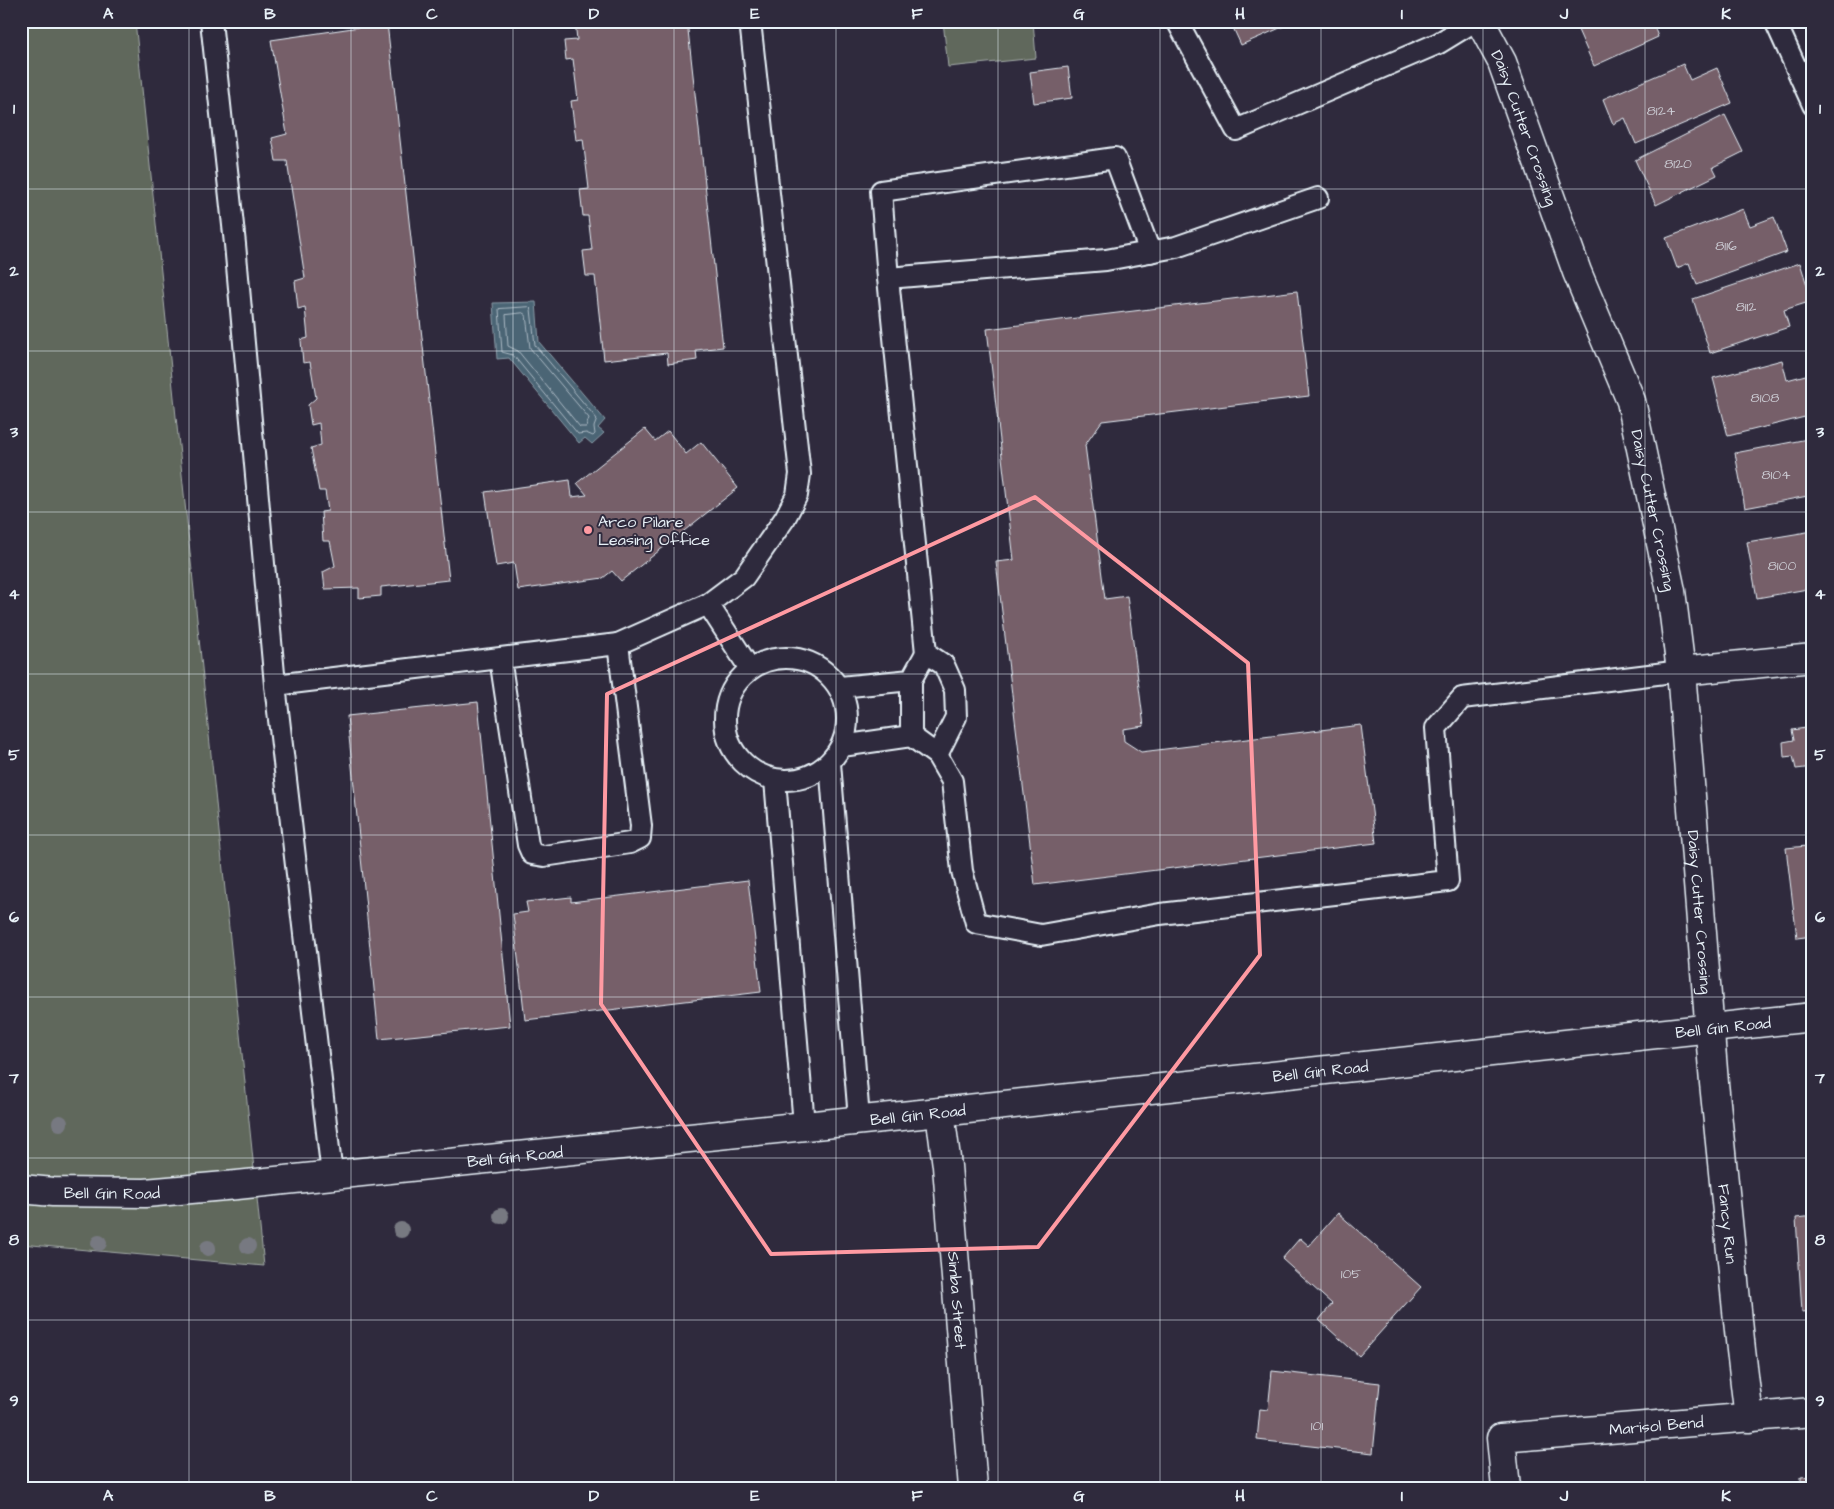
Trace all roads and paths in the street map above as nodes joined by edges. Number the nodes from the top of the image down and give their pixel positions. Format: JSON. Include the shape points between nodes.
{"nodes":[{"id":1,"x":211,"y":21,"type":"edge"},
{"id":2,"x":750,"y":21,"type":"edge"},
{"id":3,"x":1177,"y":21,"type":"edge"},
{"id":4,"x":1475,"y":21,"type":"edge"},
{"id":5,"x":1480,"y":21,"type":"edge"},
{"id":6,"x":1775,"y":21,"type":"edge"},
{"id":7,"x":1813,"y":105,"type":"edge"},
{"id":8,"x":1318,"y":198,"type":"dead end"},
{"id":9,"x":1150,"y":252,"type":"junction"},
{"id":10,"x":888,"y":278,"type":"junction"},
{"id":11,"x":708,"y":604,"type":"junction"},
{"id":12,"x":618,"y":644,"type":"junction"},
{"id":13,"x":926,"y":654,"type":"junction"},
{"id":14,"x":500,"y":658,"type":"junction"},
{"id":15,"x":1813,"y":658,"type":"edge"},
{"id":16,"x":750,"y":669,"type":"junction"},
{"id":17,"x":1681,"y":671,"type":"junction"},
{"id":18,"x":911,"y":680,"type":"junction"},
{"id":19,"x":275,"y":685,"type":"junction"},
{"id":20,"x":840,"y":687,"type":"junction"},
{"id":21,"x":911,"y":736,"type":"junction"},
{"id":22,"x":842,"y":746,"type":"junction"},
{"id":23,"x":937,"y":755,"type":"junction"},
{"id":24,"x":830,"y":763,"type":"junction"},
{"id":25,"x":775,"y":780,"type":"junction"},
{"id":26,"x":1813,"y":1017,"type":"edge"},
{"id":27,"x":1710,"y":1029,"type":"junction"},
{"id":28,"x":940,"y":1112,"type":"junction"},
{"id":29,"x":858,"y":1119,"type":"junction"},
{"id":30,"x":804,"y":1125,"type":"junction"},
{"id":31,"x":332,"y":1175,"type":"junction"},
{"id":32,"x":21,"y":1189,"type":"edge"},
{"id":33,"x":1813,"y":1412,"type":"edge"},
{"id":34,"x":1749,"y":1418,"type":"junction"},
{"id":35,"x":973,"y":1488,"type":"edge"},
{"id":36,"x":1506,"y":1488,"type":"edge"}],
"edges":[{"from":1,"to":19,"type":"lane","via":[[236,254]]},
{"from":2,"to":11,"type":"lane","via":[[800,474],[797,495],[785,518],[744,577]]},
{"from":3,"to":4,"type":"lane","via":[[1236,130],[1439,43]]},
{"from":5,"to":17,"type":"street","name":"Daisy Cutter Crossing","via":[[1502,62],[1577,272],[1631,400],[1671,591]]},
{"from":6,"to":7,"type":"lane"},
{"from":8,"to":9,"type":"lane","via":[[1176,247]]},
{"from":9,"to":10,"type":"lane","via":[[1106,260]]},
{"from":9,"to":10,"type":"lane","via":[[1115,158],[882,192]]},
{"from":10,"to":13,"type":"lane"},
{"from":11,"to":12,"type":"lane"},
{"from":11,"to":16,"type":"lane"},
{"from":12,"to":14,"type":"lane"},
{"from":12,"to":14,"type":"lane","via":[[640,838],[630,843],[544,856],[532,854],[528,845]]},
{"from":13,"to":18,"type":"lane"},
{"from":13,"to":23,"type":"lane","via":[[944,665],[956,690],[956,717]]},
{"from":14,"to":19,"type":"lane"},
{"from":15,"to":17,"type":"street"},
{"from":16,"to":20,"type":"lane","via":[[768,660],[788,657],[809,661],[826,671]]},
{"from":16,"to":25,"type":"lane","via":[[736,684],[727,702],[725,722],[729,742],[740,760],[756,773]]},
{"from":17,"to":23,"type":"lane","via":[[1462,698],[1436,728],[1448,881],[1160,914],[1041,935],[976,923],[962,871],[952,781]]},
{"from":17,"to":27,"type":"street","name":"Daisy Cutter Crossing"},
{"from":18,"to":20,"type":"lane"},
{"from":18,"to":21,"type":"lane"},
{"from":19,"to":31,"type":"lane"},
{"from":20,"to":22,"type":"lane","via":[[847,706],[848,726]]},
{"from":21,"to":22,"type":"lane"},
{"from":21,"to":23,"type":"lane"},
{"from":22,"to":24,"type":"lane"},
{"from":24,"to":25,"type":"lane","via":[[814,774],[794,780]]},
{"from":24,"to":29,"type":"lane"},
{"from":25,"to":30,"type":"lane"},
{"from":26,"to":27,"type":"street","name":"Bell Gin Road"},
{"from":27,"to":28,"type":"street","name":"Bell Gin Road"},
{"from":27,"to":34,"type":"street","name":"Fancy Run"},
{"from":28,"to":29,"type":"street","name":"Bell Gin Road"},
{"from":28,"to":35,"type":"street","name":"Simba Street"},
{"from":29,"to":30,"type":"street","name":"Bell Gin Road"},
{"from":30,"to":31,"type":"street","name":"Bell Gin Road"},
{"from":31,"to":32,"type":"street","name":"Bell Gin Road","via":[[145,1193]]},
{"from":33,"to":34,"type":"street","name":"Marisol Bend"},
{"from":34,"to":36,"type":"street","name":"Marisol Bend","via":[[1501,1438]]}]}
